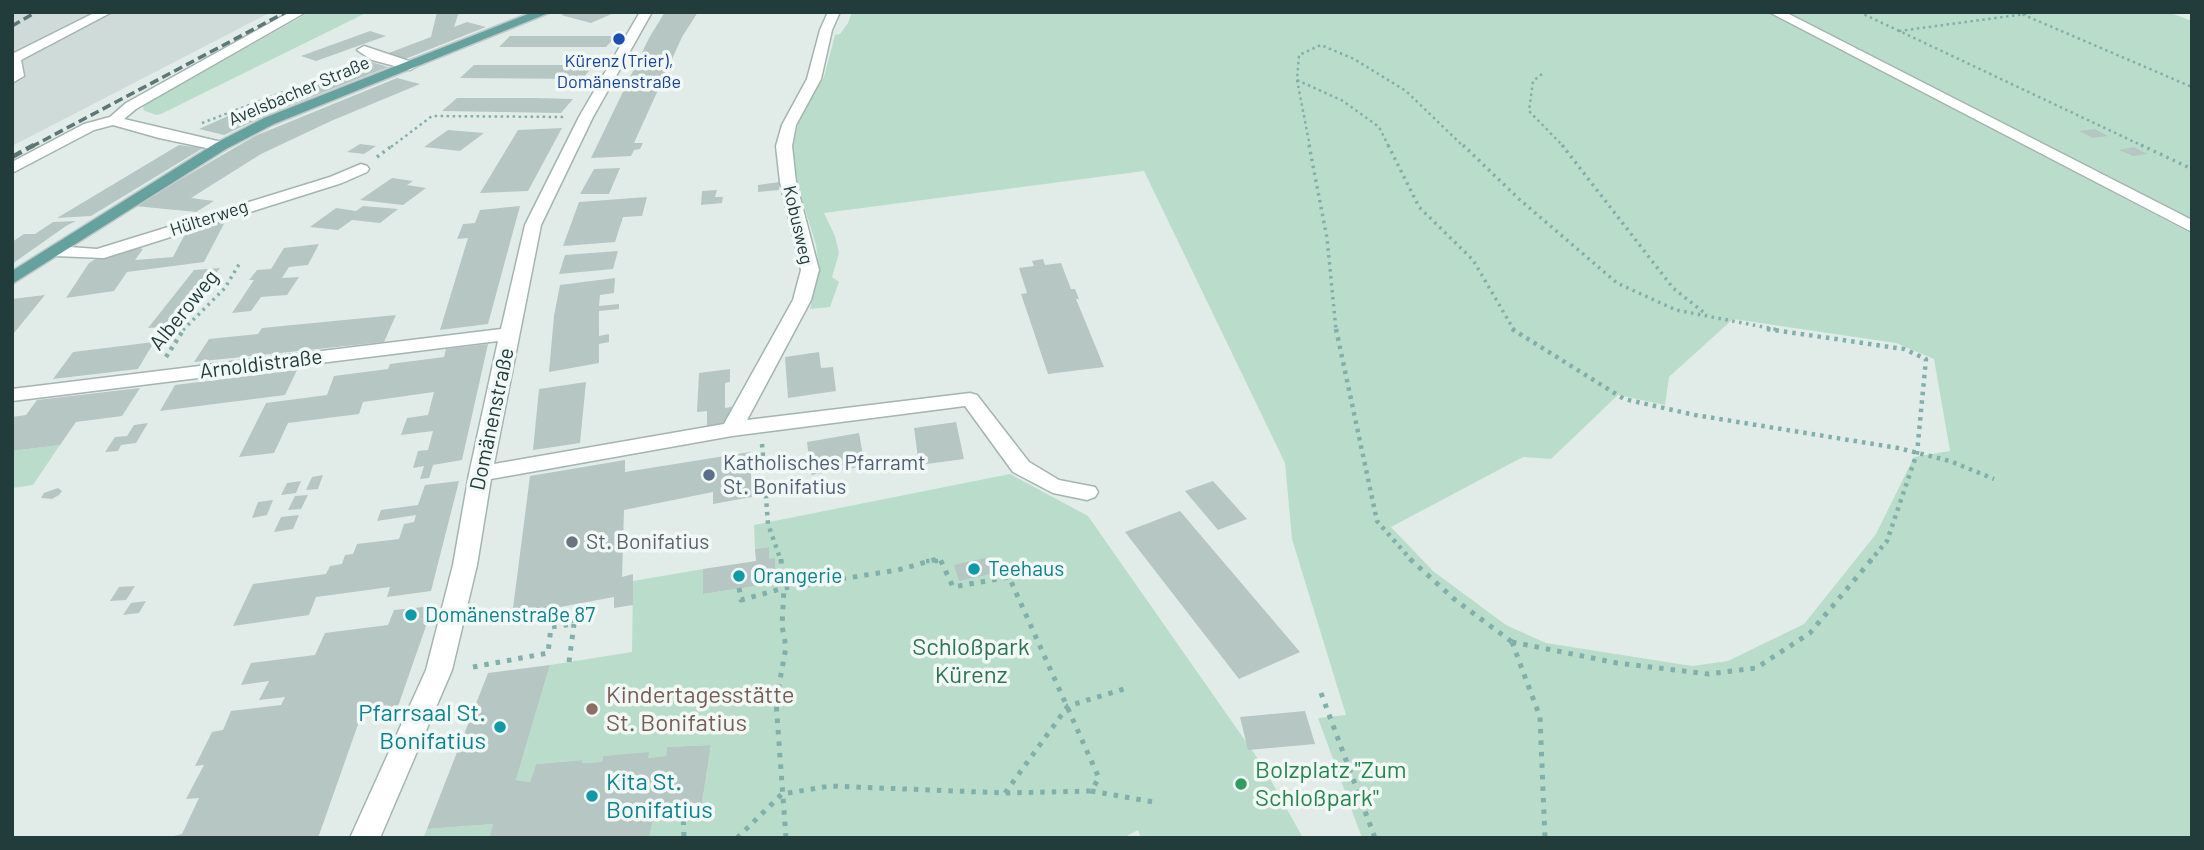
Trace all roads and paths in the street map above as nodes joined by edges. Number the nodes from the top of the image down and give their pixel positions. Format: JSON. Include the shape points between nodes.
{"nodes":[{"id":1,"x":106,"y":12,"type":"edge"},
{"id":2,"x":300,"y":12,"type":"edge"},
{"id":3,"x":545,"y":12,"type":"edge"},
{"id":4,"x":646,"y":12,"type":"edge"},
{"id":5,"x":834,"y":12,"type":"edge"},
{"id":6,"x":1775,"y":12,"type":"edge"},
{"id":7,"x":1859,"y":12,"type":"edge"},
{"id":8,"x":2017,"y":12,"type":"edge"},
{"id":9,"x":2040,"y":12,"type":"edge"},
{"id":10,"x":2023,"y":15,"type":"junction"},
{"id":11,"x":1898,"y":31,"type":"junction"},
{"id":12,"x":364,"y":50,"type":"dead end"},
{"id":13,"x":13,"y":59,"type":"edge"},
{"id":14,"x":410,"y":66,"type":"junction"},
{"id":15,"x":1542,"y":74,"type":"dead end"},
{"id":16,"x":12,"y":79,"type":"edge"},
{"id":17,"x":1297,"y":80,"type":"junction"},
{"id":18,"x":2192,"y":87,"type":"edge"},
{"id":19,"x":586,"y":117,"type":"junction"},
{"id":20,"x":116,"y":120,"type":"junction"},
{"id":21,"x":221,"y":146,"type":"junction"},
{"id":22,"x":12,"y":168,"type":"edge"},
{"id":23,"x":361,"y":169,"type":"joint"},
{"id":24,"x":2192,"y":169,"type":"edge"},
{"id":25,"x":2192,"y":227,"type":"edge"},
{"id":26,"x":55,"y":251,"type":"junction"},
{"id":27,"x":241,"y":261,"type":"dead end"},
{"id":28,"x":12,"y":279,"type":"edge"},
{"id":29,"x":1711,"y":318,"type":"junction"},
{"id":30,"x":510,"y":334,"type":"junction"},
{"id":31,"x":152,"y":378,"type":"junction"},
{"id":32,"x":12,"y":395,"type":"edge"},
{"id":33,"x":760,"y":425,"type":"junction"},
{"id":34,"x":732,"y":429,"type":"junction"},
{"id":35,"x":1917,"y":453,"type":"junction"},
{"id":36,"x":480,"y":474,"type":"junction"},
{"id":37,"x":1994,"y":479,"type":"dead end"},
{"id":38,"x":1087,"y":492,"type":"dead end"},
{"id":39,"x":739,"y":588,"type":"dead end"},
{"id":40,"x":784,"y":588,"type":"junction"},
{"id":41,"x":577,"y":604,"type":"dead end"},
{"id":42,"x":574,"y":624,"type":"junction"},
{"id":43,"x":1511,"y":642,"type":"junction"},
{"id":44,"x":569,"y":662,"type":"dead end"},
{"id":45,"x":473,"y":667,"type":"dead end"},
{"id":46,"x":1124,"y":689,"type":"dead end"},
{"id":47,"x":1321,"y":692,"type":"dead end"},
{"id":48,"x":1068,"y":706,"type":"junction"},
{"id":49,"x":1091,"y":791,"type":"junction"},
{"id":50,"x":1005,"y":793,"type":"junction"},
{"id":51,"x":782,"y":794,"type":"junction"},
{"id":52,"x":1153,"y":802,"type":"dead end"},
{"id":53,"x":683,"y":809,"type":"dead end"},
{"id":54,"x":365,"y":838,"type":"edge"},
{"id":55,"x":684,"y":838,"type":"edge"},
{"id":56,"x":737,"y":838,"type":"edge"},
{"id":57,"x":786,"y":838,"type":"edge"},
{"id":58,"x":1375,"y":838,"type":"edge"},
{"id":59,"x":1545,"y":838,"type":"edge"}],
"edges":[{"from":1,"to":13,"type":"street"},
{"from":2,"to":20,"type":"street","via":[[131,106]]},
{"from":3,"to":14,"type":"main road","name":"Avelsbacher Straße"},
{"from":4,"to":19,"type":"street","name":"Domänenstraße"},
{"from":5,"to":34,"type":"street","name":"Kobusweg","via":[[814,79],[789,125],[784,146],[788,183],[810,270],[802,300]]},
{"from":6,"to":25,"type":"street"},
{"from":7,"to":11,"type":"path"},
{"from":8,"to":10,"type":"path"},
{"from":9,"to":10,"type":"path"},
{"from":10,"to":11,"type":"path"},
{"from":10,"to":18,"type":"path"},
{"from":11,"to":24,"type":"path"},
{"from":12,"to":14,"type":"street"},
{"from":13,"to":16,"type":"street","via":[[17,76]]},
{"from":14,"to":21,"type":"main road","name":"Avelsbacher Straße","via":[[289,113]]},
{"from":15,"to":29,"type":"path","via":[[1532,81],[1529,111],[1565,148],[1674,288]]},
{"from":17,"to":29,"type":"path","via":[[1299,55],[1321,45],[1354,59],[1406,91],[1519,200],[1617,283],[1676,310]]},
{"from":17,"to":35,"type":"path","via":[[1343,102],[1379,127],[1419,207],[1473,260],[1513,330],[1624,399]]},
{"from":17,"to":43,"type":"path","via":[[1326,238],[1336,343],[1377,522],[1400,550],[1454,599]]},
{"from":19,"to":23,"type":"path","via":[[432,116]]},
{"from":19,"to":30,"type":"street","name":"Domänenstraße","via":[[533,225]]},
{"from":20,"to":21,"type":"street"},
{"from":20,"to":22,"type":"street","via":[[89,127]]},
{"from":21,"to":26,"type":"main road","name":"Avelsbacher Straße"},
{"from":23,"to":26,"type":"street","name":"Hülterweg","via":[[98,254]]},
{"from":26,"to":28,"type":"main road","name":"Avelsbacher Straße"},
{"from":27,"to":31,"type":"path","name":"Alberoweg","via":[[225,288],[186,326]]},
{"from":29,"to":35,"type":"path","via":[[1904,349],[1926,359]]},
{"from":30,"to":31,"type":"street","name":"Arnoldistraße"},
{"from":30,"to":36,"type":"street","name":"Domänenstraße"},
{"from":31,"to":32,"type":"street","name":"Arnoldistraße"},
{"from":33,"to":34,"type":"street"},
{"from":33,"to":38,"type":"street","via":[[970,398],[1021,467],[1053,486]]},
{"from":33,"to":40,"type":"path","via":[[768,524],[780,554]]},
{"from":34,"to":36,"type":"street"},
{"from":35,"to":37,"type":"path"},
{"from":35,"to":43,"type":"path","via":[[1887,541],[1810,633],[1756,668],[1708,674],[1617,663]]},
{"from":36,"to":54,"type":"street","name":"Domänenstraße","via":[[465,565],[439,670]]},
{"from":39,"to":40,"type":"path","via":[[741,600]]},
{"from":40,"to":48,"type":"path","via":[[940,559],[953,587],[1009,577]]},
{"from":40,"to":51,"type":"path","via":[[786,647],[776,702]]},
{"from":41,"to":42,"type":"path"},
{"from":42,"to":44,"type":"path"},
{"from":42,"to":45,"type":"path","via":[[551,627],[548,653]]},
{"from":43,"to":59,"type":"path","via":[[1540,717]]},
{"from":46,"to":48,"type":"path"},
{"from":47,"to":58,"type":"path"},
{"from":48,"to":49,"type":"path","via":[[1100,778]]},
{"from":48,"to":50,"type":"path"},
{"from":49,"to":50,"type":"path"},
{"from":49,"to":52,"type":"path"},
{"from":50,"to":51,"type":"path","via":[[830,786]]},
{"from":51,"to":56,"type":"path"},
{"from":51,"to":57,"type":"path"},
{"from":53,"to":55,"type":"path"}]}
